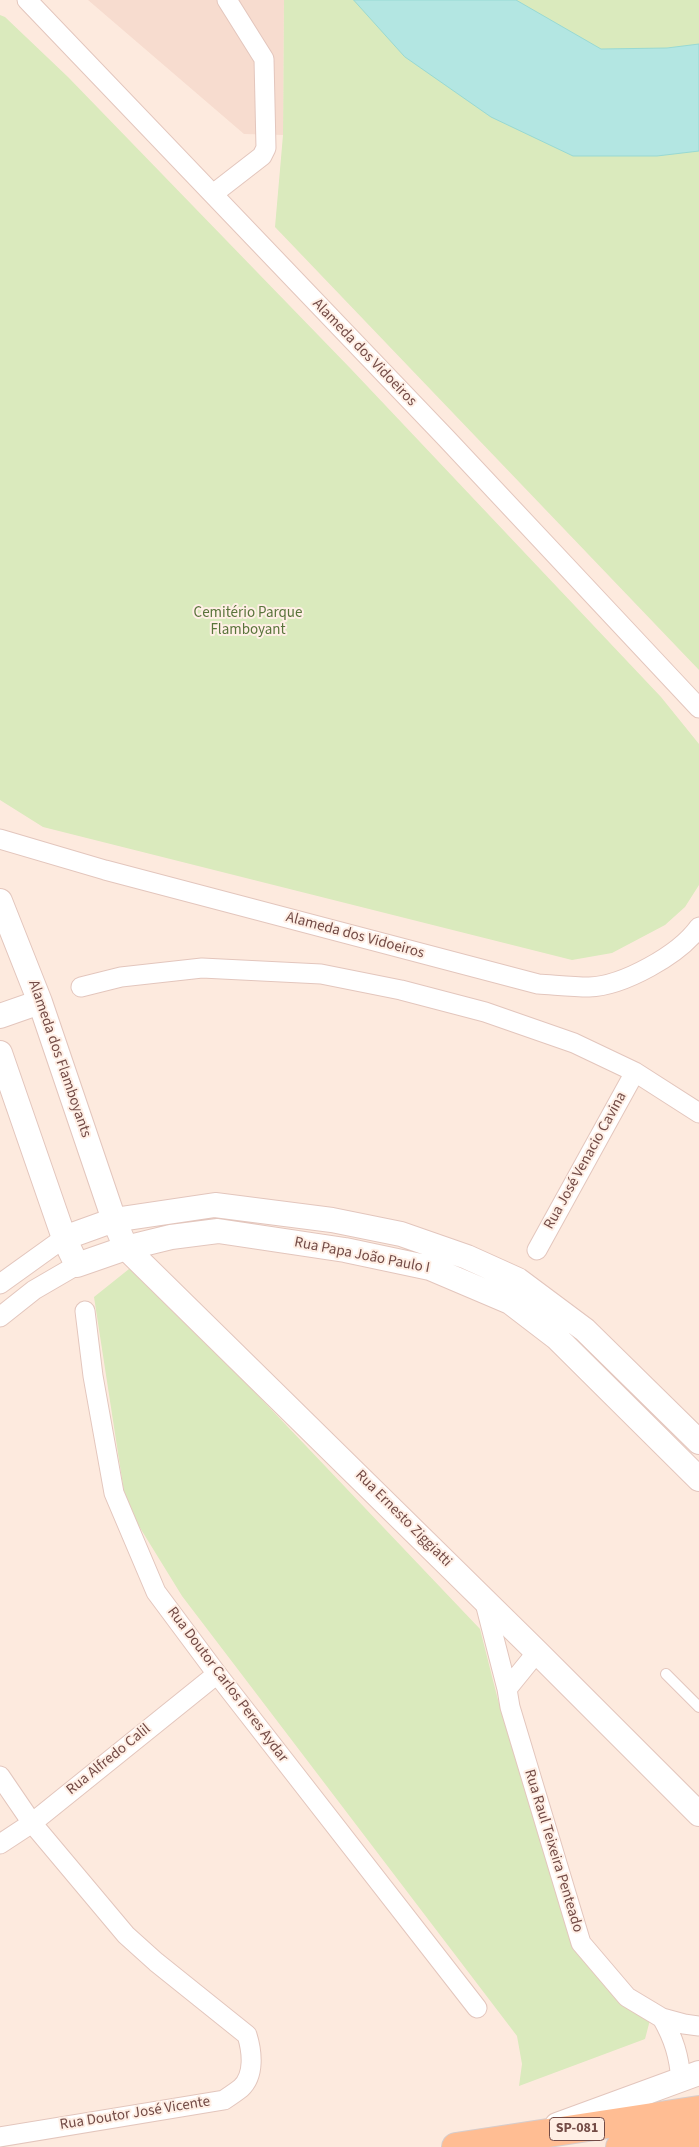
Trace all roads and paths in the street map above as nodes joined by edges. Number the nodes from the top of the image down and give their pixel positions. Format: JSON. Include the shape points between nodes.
{"nodes":[{"id":1,"x":27,"y":0,"type":"edge"},
{"id":2,"x":226,"y":0,"type":"edge"},
{"id":3,"x":213,"y":194,"type":"junction"},
{"id":4,"x":699,"y":708,"type":"edge"},
{"id":5,"x":0,"y":839,"type":"edge"},
{"id":6,"x":0,"y":900,"type":"edge"},
{"id":7,"x":699,"y":927,"type":"edge"},
{"id":8,"x":81,"y":987,"type":"dead end"},
{"id":9,"x":40,"y":1002,"type":"junction"},
{"id":10,"x":0,"y":1016,"type":"edge"},
{"id":11,"x":0,"y":1053,"type":"edge"},
{"id":12,"x":635,"y":1072,"type":"junction"},
{"id":13,"x":699,"y":1113,"type":"edge"},
{"id":14,"x":114,"y":1220,"type":"junction"},
{"id":15,"x":64,"y":1238,"type":"junction"},
{"id":16,"x":126,"y":1248,"type":"junction"},
{"id":17,"x":537,"y":1250,"type":"dead end"},
{"id":18,"x":77,"y":1266,"type":"junction"},
{"id":19,"x":0,"y":1284,"type":"edge"},
{"id":20,"x":85,"y":1311,"type":"dead end"},
{"id":21,"x":0,"y":1317,"type":"edge"},
{"id":22,"x":699,"y":1442,"type":"edge"},
{"id":23,"x":699,"y":1479,"type":"edge"},
{"id":24,"x":484,"y":1599,"type":"junction"},
{"id":25,"x":537,"y":1652,"type":"junction"},
{"id":26,"x":217,"y":1674,"type":"junction"},
{"id":27,"x":666,"y":1674,"type":"dead end"},
{"id":28,"x":507,"y":1689,"type":"junction"},
{"id":29,"x":699,"y":1707,"type":"edge"},
{"id":30,"x":0,"y":1776,"type":"edge"},
{"id":31,"x":699,"y":1814,"type":"edge"},
{"id":32,"x":32,"y":1823,"type":"junction"},
{"id":33,"x":0,"y":1844,"type":"edge"},
{"id":34,"x":477,"y":2008,"type":"dead end"},
{"id":35,"x":662,"y":2018,"type":"junction"},
{"id":36,"x":699,"y":2026,"type":"edge"},
{"id":37,"x":690,"y":2077,"type":"edge"},
{"id":38,"x":699,"y":2110,"type":"edge"},
{"id":39,"x":699,"y":2135,"type":"edge"},
{"id":40,"x":0,"y":2137,"type":"edge"},
{"id":41,"x":525,"y":2137,"type":"junction"},
{"id":42,"x":456,"y":2147,"type":"edge"},
{"id":43,"x":620,"y":2147,"type":"edge"}],
"edges":[{"from":1,"to":3,"type":"street","name":"Alameda dos Vidoeiros"},
{"from":2,"to":3,"type":"street","via":[[264,59],[266,148],[262,156]]},
{"from":3,"to":4,"type":"street","name":"Alameda dos Vidoeiros"},
{"from":5,"to":7,"type":"street","name":"Alameda dos Vidoeiros","via":[[105,870],[538,984],[591,987],[633,976],[670,956]]},
{"from":6,"to":9,"type":"street","name":"Alameda dos Flamboyants"},
{"from":8,"to":12,"type":"street","via":[[121,977],[202,968],[321,974],[485,1012],[574,1043]]},
{"from":9,"to":10,"type":"street"},
{"from":9,"to":14,"type":"street","name":"Alameda dos Flamboyants"},
{"from":11,"to":15,"type":"street"},
{"from":12,"to":13,"type":"street"},
{"from":12,"to":17,"type":"street","name":"Rua José Venacio Cavina"},
{"from":14,"to":15,"type":"street","name":"Rua Papa João Paulo I"},
{"from":14,"to":16,"type":"street","name":"Rua Ernesto Ziggiatti"},
{"from":14,"to":22,"type":"street","name":"Rua Papa João Paulo I","via":[[215,1205],[332,1220],[401,1234],[467,1257],[518,1280],[585,1330]]},
{"from":15,"to":18,"type":"street"},
{"from":15,"to":19,"type":"street","name":"Rua Papa João Paulo I"},
{"from":16,"to":18,"type":"street","name":"Rua Papa João Paulo I"},
{"from":16,"to":23,"type":"street","name":"Rua Papa João Paulo I","via":[[171,1237],[218,1231],[345,1250],[430,1268],[510,1302],[557,1338]]},
{"from":16,"to":24,"type":"street","name":"Rua Ernesto Ziggiatti"},
{"from":18,"to":21,"type":"street","name":"Rua Papa João Paulo I","via":[[34,1290]]},
{"from":20,"to":26,"type":"street","name":"Rua Doutor Carlos Peres Aydar","via":[[114,1493],[156,1592]]},
{"from":24,"to":25,"type":"street","name":"Rua Ernesto Ziggiatti"},
{"from":24,"to":28,"type":"street","name":"Rua Raul Teixeira Penteado"},
{"from":25,"to":28,"type":"street"},
{"from":25,"to":31,"type":"street","name":"Rua Ernesto Ziggiatti"},
{"from":26,"to":32,"type":"street","name":"Rua Alfredo Calil"},
{"from":26,"to":34,"type":"street","name":"Rua Doutor Carlos Peres Aydar"},
{"from":27,"to":29,"type":"lane"},
{"from":28,"to":35,"type":"street","name":"Rua Raul Teixeira Penteado","via":[[581,1943],[627,1997]]},
{"from":30,"to":32,"type":"street","name":"Rua Doutor José Vicente"},
{"from":32,"to":33,"type":"street","name":"Rua Alfredo Calil"},
{"from":32,"to":40,"type":"street","name":"Rua Doutor José Vicente","via":[[126,1936],[247,2035],[252,2051],[250,2069],[242,2087],[224,2100]]},
{"from":35,"to":36,"type":"street","name":"Rua Raul Teixeira Penteado"},
{"from":35,"to":37,"type":"street"},
{"from":37,"to":41,"type":"street"},
{"from":38,"to":41,"type":"main road","number":"SP-081"},
{"from":39,"to":43,"type":"main road","number":"SP-081"},
{"from":41,"to":42,"type":"main road","number":"SP-081"}]}
